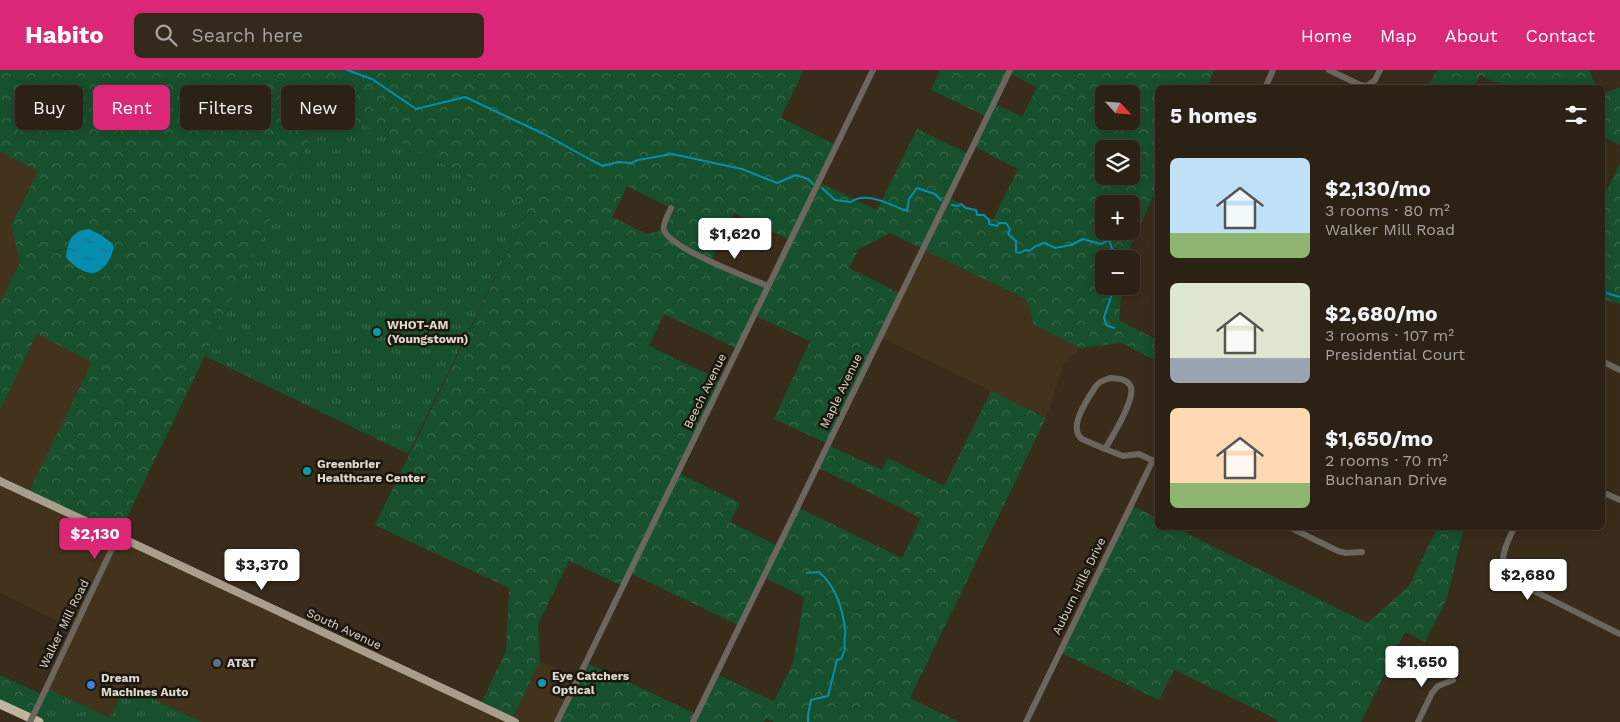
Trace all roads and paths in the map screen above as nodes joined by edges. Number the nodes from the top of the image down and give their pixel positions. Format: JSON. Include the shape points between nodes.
{"nodes":[{"id":1,"x":873,"y":70,"type":"edge"},
{"id":2,"x":1010,"y":70,"type":"edge"},
{"id":3,"x":1273,"y":70,"type":"edge"},
{"id":4,"x":1329,"y":70,"type":"edge"},
{"id":5,"x":1380,"y":70,"type":"edge"},
{"id":6,"x":1266,"y":85,"type":"edge"},
{"id":7,"x":1360,"y":85,"type":"edge"},
{"id":8,"x":1373,"y":85,"type":"edge"},
{"id":9,"x":671,"y":208,"type":"dead end"},
{"id":10,"x":768,"y":286,"type":"junction"},
{"id":11,"x":1605,"y":362,"type":"edge"},
{"id":12,"x":1620,"y":370,"type":"edge"},
{"id":13,"x":1105,"y":449,"type":"junction"},
{"id":14,"x":1155,"y":462,"type":"edge"},
{"id":15,"x":0,"y":481,"type":"edge"},
{"id":16,"x":1605,"y":493,"type":"edge"},
{"id":17,"x":1620,"y":500,"type":"edge"},
{"id":18,"x":1296,"y":530,"type":"edge"},
{"id":19,"x":1513,"y":530,"type":"edge"},
{"id":20,"x":118,"y":536,"type":"junction"},
{"id":21,"x":1362,"y":552,"type":"dead end"},
{"id":22,"x":1620,"y":634,"type":"edge"},
{"id":23,"x":1453,"y":680,"type":"dead end"},
{"id":24,"x":0,"y":704,"type":"edge"},
{"id":25,"x":30,"y":722,"type":"edge"},
{"id":26,"x":39,"y":722,"type":"edge"},
{"id":27,"x":515,"y":722,"type":"edge"},
{"id":28,"x":557,"y":722,"type":"edge"},
{"id":29,"x":693,"y":722,"type":"edge"},
{"id":30,"x":1026,"y":722,"type":"edge"},
{"id":31,"x":1418,"y":722,"type":"edge"}],
"edges":[{"from":1,"to":10,"type":"street","name":"Beech Avenue"},
{"from":2,"to":29,"type":"street","name":"Maple Avenue"},
{"from":3,"to":6,"type":"street"},
{"from":4,"to":7,"type":"street"},
{"from":5,"to":8,"type":"street"},
{"from":9,"to":10,"type":"street","via":[[664,230],[675,243]]},
{"from":10,"to":28,"type":"street","name":"Beech Avenue"},
{"from":11,"to":12,"type":"street"},
{"from":13,"to":13,"type":"street","via":[[1082,439],[1076,428],[1096,386],[1106,379],[1117,378],[1129,384],[1131,394]]},
{"from":13,"to":14,"type":"street","via":[[1123,456],[1139,454]]},
{"from":14,"to":30,"type":"street","name":"Auburn Hills Drive"},
{"from":15,"to":20,"type":"main road","name":"South Avenue"},
{"from":16,"to":17,"type":"street"},
{"from":18,"to":21,"type":"street","via":[[1338,551]]},
{"from":19,"to":22,"type":"street","via":[[1502,559],[1512,580]]},
{"from":20,"to":25,"type":"street","name":"Walker Mill Road","bridge":true},
{"from":20,"to":27,"type":"main road","name":"South Avenue"},
{"from":23,"to":31,"type":"street","via":[[1438,686],[1432,693]]},
{"from":24,"to":26,"type":"highway"}]}
